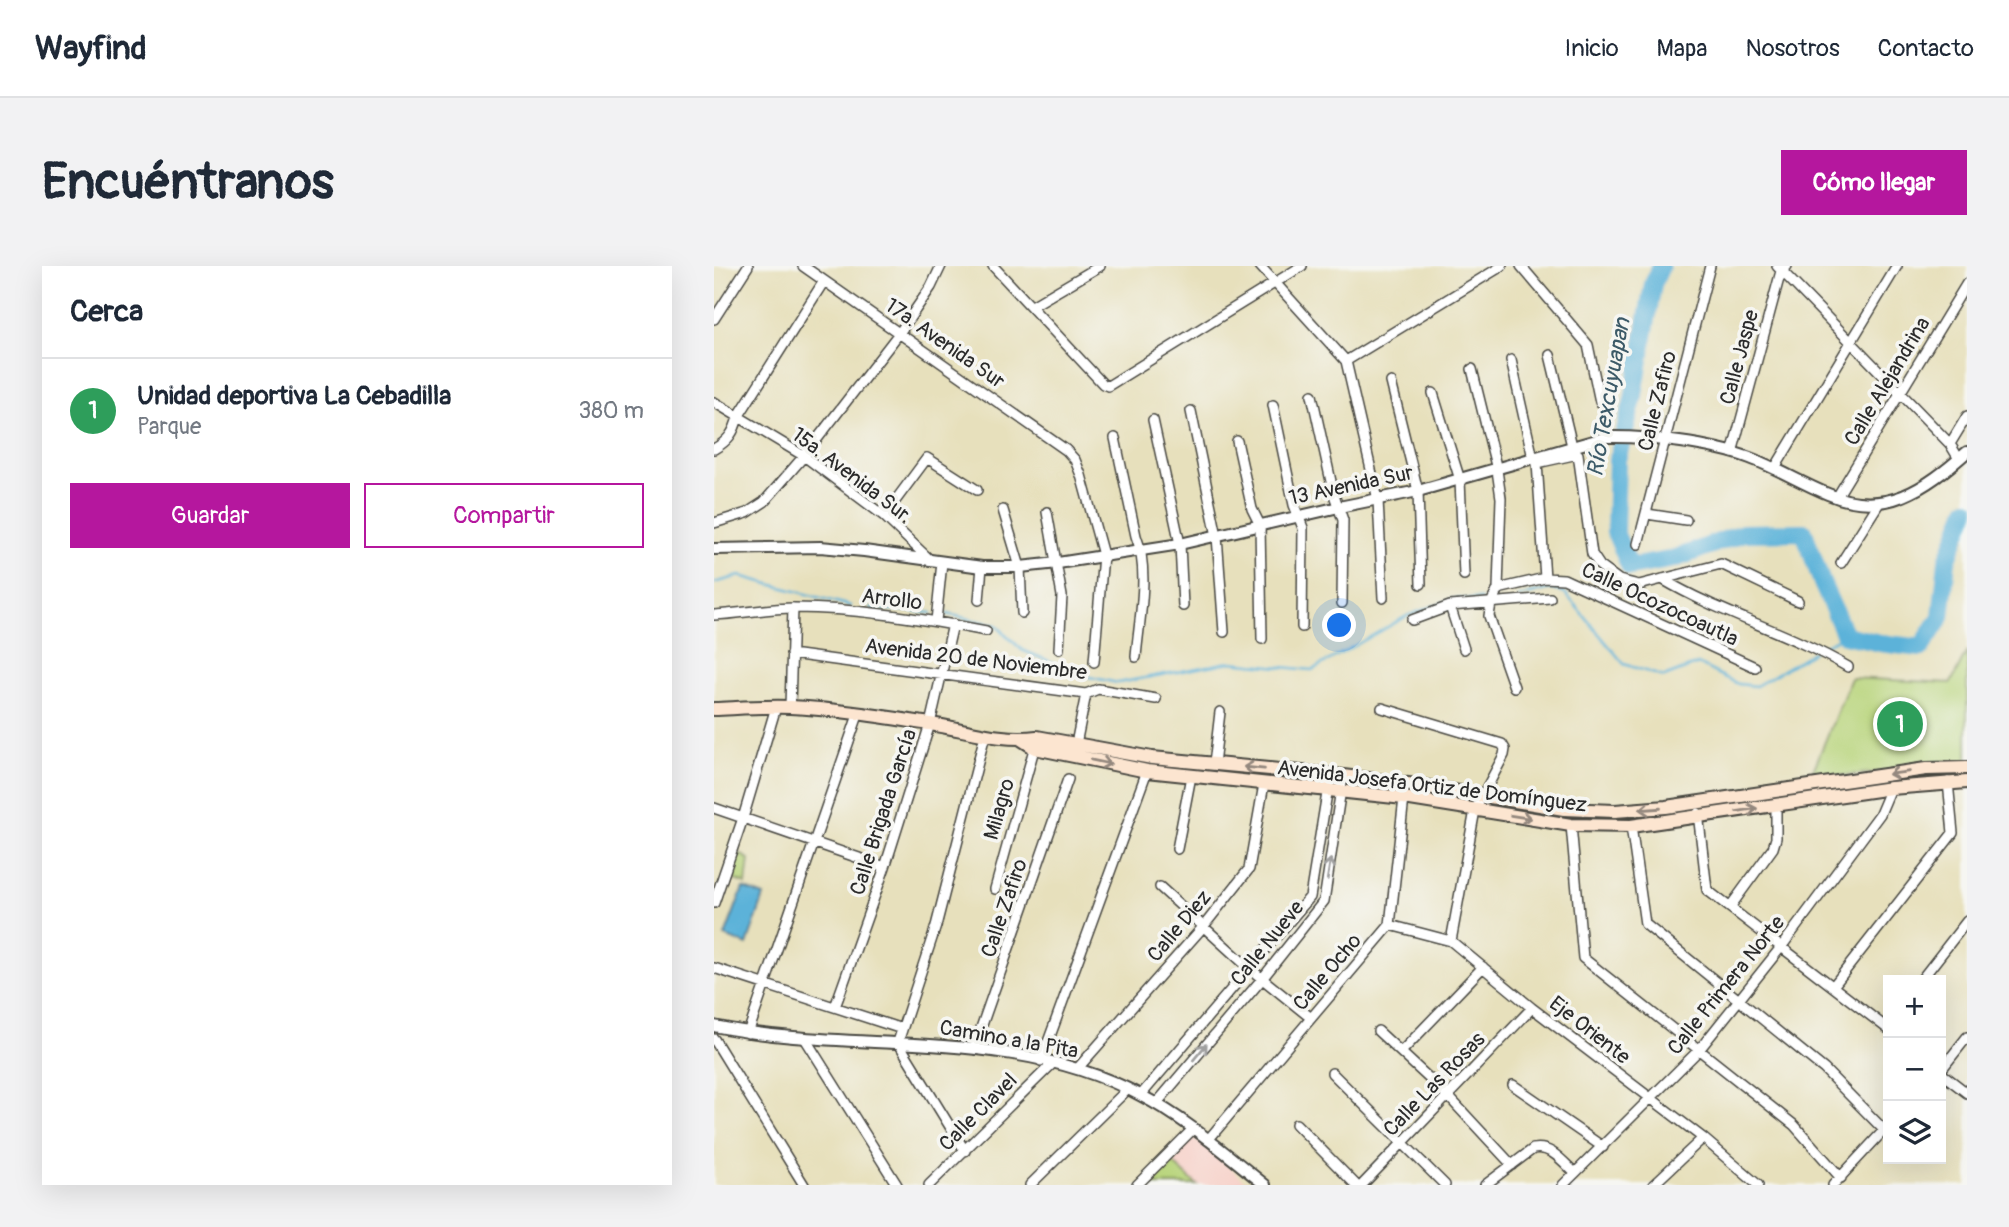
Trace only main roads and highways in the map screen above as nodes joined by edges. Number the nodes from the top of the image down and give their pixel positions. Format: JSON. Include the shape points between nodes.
{"nodes":[{"id":1,"x":714,"y":709,"type":"edge"},
{"id":2,"x":1036,"y":742,"type":"junction"},
{"id":3,"x":1967,"y":768,"type":"edge"},
{"id":4,"x":1967,"y":782,"type":"edge"}],
"edges":[{"from":1,"to":2,"type":"main road","name":"Avenida Josefa Ortiz de Domínguez","via":[[790,707]]},
{"from":3,"to":2,"type":"main road","name":"Avenida Josefa Ortiz de Domínguez","one_way":true,"via":[[1926,769],[1615,811],[1564,809],[1336,776]]},
{"from":2,"to":4,"type":"main road","name":"Avenida Josefa Ortiz de Domínguez","one_way":true,"via":[[1147,771],[1404,798],[1572,825],[1631,826],[1891,788]]}]}
